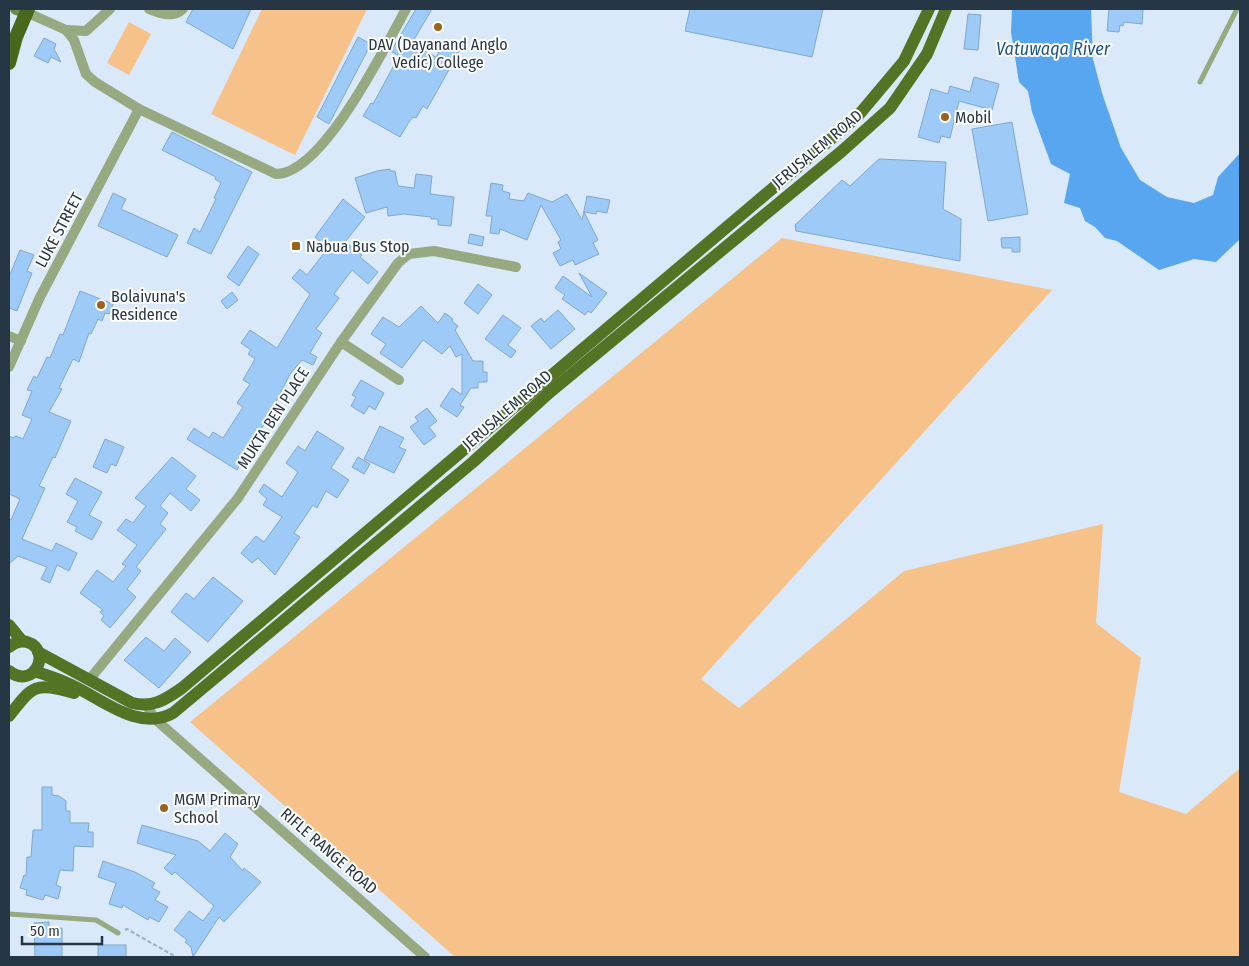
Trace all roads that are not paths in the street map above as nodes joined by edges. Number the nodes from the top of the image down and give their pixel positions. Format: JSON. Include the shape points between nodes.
{"nodes":[{"id":1,"x":110,"y":9,"type":"edge"},
{"id":2,"x":149,"y":9,"type":"edge"},
{"id":3,"x":183,"y":9,"type":"edge"},
{"id":4,"x":406,"y":9,"type":"edge"},
{"id":5,"x":929,"y":9,"type":"edge"},
{"id":6,"x":946,"y":9,"type":"edge"},
{"id":7,"x":1237,"y":9,"type":"edge"},
{"id":8,"x":23,"y":10,"type":"edge"},
{"id":9,"x":66,"y":30,"type":"junction"},
{"id":10,"x":9,"y":63,"type":"edge"},
{"id":11,"x":1200,"y":82,"type":"dead end"},
{"id":12,"x":139,"y":108,"type":"junction"},
{"id":13,"x":516,"y":267,"type":"dead end"},
{"id":14,"x":9,"y":336,"type":"edge"},
{"id":15,"x":21,"y":341,"type":"junction"},
{"id":16,"x":341,"y":342,"type":"junction"},
{"id":17,"x":9,"y":367,"type":"edge"},
{"id":18,"x":399,"y":380,"type":"dead end"},
{"id":19,"x":9,"y":625,"type":"edge"},
{"id":20,"x":22,"y":641,"type":"junction"},
{"id":21,"x":9,"y":647,"type":"edge"},
{"id":22,"x":38,"y":652,"type":"junction"},
{"id":23,"x":9,"y":671,"type":"edge"},
{"id":24,"x":30,"y":674,"type":"junction"},
{"id":25,"x":88,"y":680,"type":"junction"},
{"id":26,"x":9,"y":681,"type":"edge"},
{"id":27,"x":110,"y":706,"type":"junction"},
{"id":28,"x":146,"y":706,"type":"junction"},
{"id":29,"x":9,"y":716,"type":"edge"},
{"id":30,"x":155,"y":719,"type":"junction"},
{"id":31,"x":9,"y":914,"type":"edge"},
{"id":32,"x":118,"y":933,"type":"road end"},
{"id":33,"x":425,"y":957,"type":"edge"}],
"edges":[{"from":1,"to":9,"type":"street","via":[[86,31]]},
{"from":2,"to":3,"type":"street","via":[[168,15],[178,14]]},
{"from":4,"to":12,"type":"street","via":[[365,86],[339,124],[306,160],[285,174],[265,171]]},
{"from":5,"to":28,"type":"main road","name":"JERUSALEM ROAD","via":[[904,61],[857,117],[204,671],[169,697]]},
{"from":6,"to":30,"type":"main road","name":"JERUSALEM ROAD","via":[[927,54],[890,108],[249,651],[173,713]]},
{"from":7,"to":11,"type":"lane"},
{"from":8,"to":9,"type":"street"},
{"from":8,"to":10,"type":"highway"},
{"from":9,"to":12,"type":"street","via":[[74,40],[86,74]]},
{"from":12,"to":15,"type":"street","name":"LUKE STREET","via":[[40,297]]},
{"from":13,"to":16,"type":"street","name":"MUKTA BEN PLACE","via":[[434,251],[409,254],[398,263]]},
{"from":14,"to":15,"type":"street"},
{"from":15,"to":17,"type":"street","name":"LUKE STREET"},
{"from":16,"to":18,"type":"street"},
{"from":16,"to":25,"type":"street","name":"MUKTA BEN PLACE","via":[[238,498]]},
{"from":19,"to":20,"type":"main road"},
{"from":20,"to":21,"type":"main road"},
{"from":20,"to":22,"type":"main road","via":[[32,644]]},
{"from":22,"to":24,"type":"main road","via":[[39,662]]},
{"from":22,"to":25,"type":"main road"},
{"from":23,"to":24,"type":"main road","via":[[18,676]]},
{"from":23,"to":26,"type":"main road"},
{"from":24,"to":27,"type":"main road","via":[[68,683]]},
{"from":24,"to":29,"type":"main road"},
{"from":25,"to":28,"type":"main road","via":[[132,703]]},
{"from":27,"to":29,"type":"main road","via":[[59,689],[39,686],[26,695]]},
{"from":27,"to":30,"type":"main road","via":[[132,716]]},
{"from":28,"to":30,"type":"street","name":"RIFLE RANGE ROAD"},
{"from":30,"to":33,"type":"street","name":"RIFLE RANGE ROAD"},
{"from":31,"to":32,"type":"lane","via":[[96,920]]}]}
